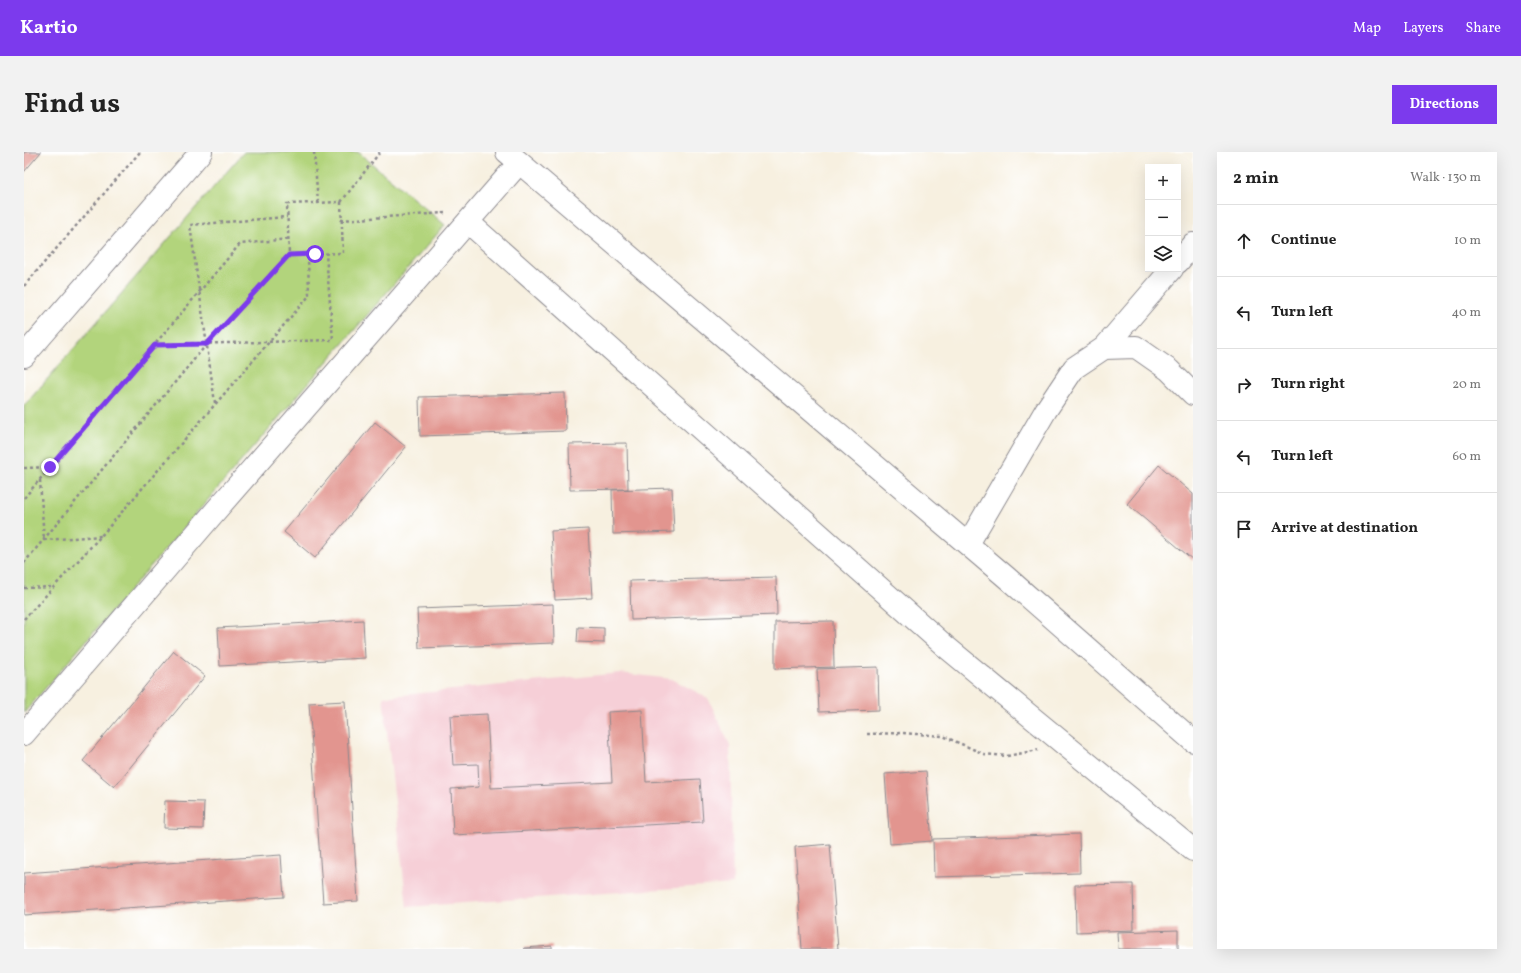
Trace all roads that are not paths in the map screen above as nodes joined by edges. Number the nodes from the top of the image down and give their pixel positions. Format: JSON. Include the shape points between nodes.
{"nodes":[{"id":1,"x":201,"y":152,"type":"edge"},
{"id":2,"x":513,"y":158,"type":"edge"},
{"id":3,"x":468,"y":222,"type":"junction"},
{"id":4,"x":1193,"y":244,"type":"edge"},
{"id":5,"x":1181,"y":258,"type":"edge"},
{"id":6,"x":1169,"y":272,"type":"edge"},
{"id":7,"x":1104,"y":348,"type":"junction"},
{"id":8,"x":24,"y":356,"type":"edge"},
{"id":9,"x":1193,"y":394,"type":"edge"},
{"id":10,"x":968,"y":544,"type":"junction"},
{"id":11,"x":24,"y":734,"type":"edge"},
{"id":12,"x":1193,"y":741,"type":"edge"},
{"id":13,"x":1193,"y":850,"type":"edge"}],
"edges":[{"from":1,"to":8,"type":"street"},
{"from":2,"to":3,"type":"street"},
{"from":2,"to":10,"type":"street"},
{"from":3,"to":11,"type":"street"},
{"from":3,"to":13,"type":"street","via":[[946,646]]},
{"from":4,"to":5,"type":"street"},
{"from":6,"to":7,"type":"street"},
{"from":7,"to":9,"type":"street","via":[[1136,347],[1169,370]]},
{"from":7,"to":10,"type":"street","via":[[1074,368],[1046,410]]},
{"from":10,"to":12,"type":"street"}]}
